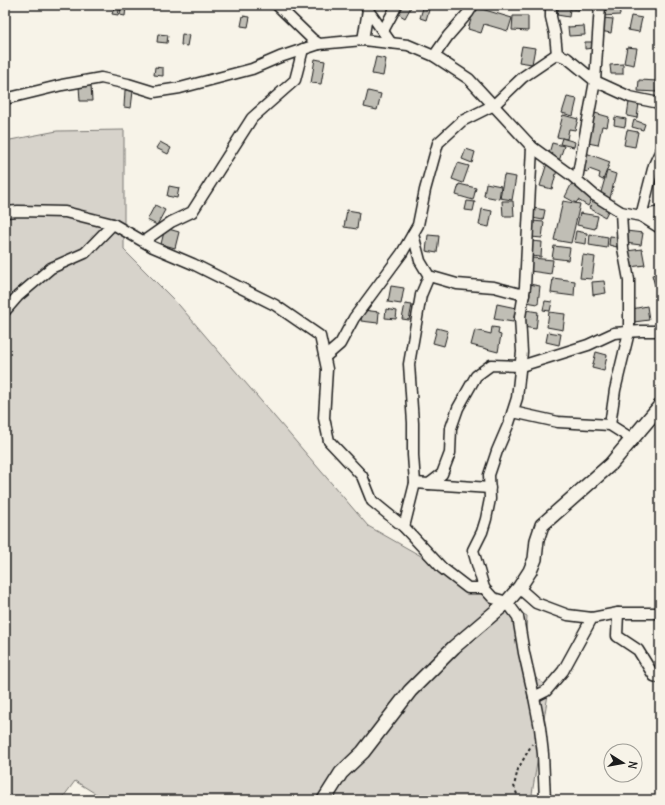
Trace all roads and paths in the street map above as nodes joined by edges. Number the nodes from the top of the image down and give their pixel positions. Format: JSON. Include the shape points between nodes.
{"nodes":[{"id":1,"x":277,"y":5,"type":"edge"},
{"id":2,"x":397,"y":5,"type":"edge"},
{"id":3,"x":473,"y":5,"type":"edge"},
{"id":4,"x":550,"y":5,"type":"edge"},
{"id":5,"x":600,"y":5,"type":"edge"},
{"id":6,"x":367,"y":7,"type":"edge"},
{"id":7,"x":382,"y":31,"type":"junction"},
{"id":8,"x":363,"y":40,"type":"junction"},
{"id":9,"x":391,"y":43,"type":"junction"},
{"id":10,"x":319,"y":44,"type":"junction"},
{"id":11,"x":303,"y":49,"type":"junction"},
{"id":12,"x":557,"y":54,"type":"junction"},
{"id":13,"x":434,"y":56,"type":"junction"},
{"id":14,"x":595,"y":81,"type":"junction"},
{"id":15,"x":5,"y":99,"type":"edge"},
{"id":16,"x":660,"y":101,"type":"edge"},
{"id":17,"x":494,"y":105,"type":"junction"},
{"id":18,"x":532,"y":147,"type":"junction"},
{"id":19,"x":660,"y":152,"type":"edge"},
{"id":20,"x":577,"y":180,"type":"junction"},
{"id":21,"x":5,"y":212,"type":"edge"},
{"id":22,"x":621,"y":212,"type":"junction"},
{"id":23,"x":660,"y":212,"type":"edge"},
{"id":24,"x":641,"y":216,"type":"junction"},
{"id":25,"x":113,"y":224,"type":"junction"},
{"id":26,"x":660,"y":228,"type":"edge"},
{"id":27,"x":413,"y":234,"type":"junction"},
{"id":28,"x":144,"y":241,"type":"junction"},
{"id":29,"x":429,"y":276,"type":"junction"},
{"id":30,"x":524,"y":295,"type":"junction"},
{"id":31,"x":5,"y":311,"type":"edge"},
{"id":32,"x":660,"y":331,"type":"edge"},
{"id":33,"x":630,"y":332,"type":"junction"},
{"id":34,"x":324,"y":357,"type":"junction"},
{"id":35,"x":521,"y":366,"type":"junction"},
{"id":36,"x":660,"y":406,"type":"edge"},
{"id":37,"x":513,"y":412,"type":"junction"},
{"id":38,"x":610,"y":425,"type":"junction"},
{"id":39,"x":632,"y":439,"type":"junction"},
{"id":40,"x":415,"y":483,"type":"junction"},
{"id":41,"x":430,"y":484,"type":"junction"},
{"id":42,"x":490,"y":488,"type":"junction"},
{"id":43,"x":404,"y":528,"type":"junction"},
{"id":44,"x":484,"y":588,"type":"junction"},
{"id":45,"x":519,"y":588,"type":"junction"},
{"id":46,"x":507,"y":602,"type":"junction"},
{"id":47,"x":618,"y":613,"type":"junction"},
{"id":48,"x":660,"y":613,"type":"edge"},
{"id":49,"x":592,"y":618,"type":"junction"},
{"id":50,"x":660,"y":678,"type":"edge"},
{"id":51,"x":534,"y":697,"type":"junction"},
{"id":52,"x":540,"y":728,"type":"junction"},
{"id":53,"x":324,"y":800,"type":"edge"},
{"id":54,"x":519,"y":800,"type":"edge"},
{"id":55,"x":545,"y":800,"type":"edge"}],
"edges":[{"from":1,"to":10,"type":"street"},
{"from":2,"to":7,"type":"street"},
{"from":3,"to":13,"type":"street"},
{"from":4,"to":12,"type":"street"},
{"from":5,"to":14,"type":"street"},
{"from":6,"to":7,"type":"street"},
{"from":6,"to":8,"type":"street"},
{"from":7,"to":9,"type":"street"},
{"from":8,"to":9,"type":"street"},
{"from":8,"to":10,"type":"street"},
{"from":9,"to":13,"type":"street","via":[[408,45]]},
{"from":10,"to":11,"type":"street"},
{"from":11,"to":15,"type":"street","via":[[252,69],[180,88],[154,92],[101,78]]},
{"from":11,"to":28,"type":"street","via":[[295,80],[252,118],[192,212],[171,222]]},
{"from":12,"to":14,"type":"street","via":[[567,58]]},
{"from":12,"to":17,"type":"street","via":[[523,77]]},
{"from":13,"to":17,"type":"street","via":[[469,79]]},
{"from":14,"to":16,"type":"street","via":[[630,97]]},
{"from":14,"to":20,"type":"street"},
{"from":17,"to":18,"type":"street"},
{"from":17,"to":27,"type":"street","via":[[462,121],[438,143],[418,226]]},
{"from":18,"to":20,"type":"street"},
{"from":18,"to":30,"type":"street"},
{"from":19,"to":24,"type":"street","via":[[654,165]]},
{"from":20,"to":22,"type":"street","via":[[594,195]]},
{"from":21,"to":25,"type":"street","via":[[65,212]]},
{"from":22,"to":24,"type":"street"},
{"from":22,"to":33,"type":"street","via":[[623,248],[629,280]]},
{"from":23,"to":24,"type":"street"},
{"from":24,"to":26,"type":"street"},
{"from":25,"to":28,"type":"street"},
{"from":25,"to":31,"type":"street","via":[[85,253],[51,268],[18,296]]},
{"from":27,"to":29,"type":"street","via":[[420,261]]},
{"from":27,"to":34,"type":"street","via":[[402,254],[354,318],[340,344]]},
{"from":28,"to":34,"type":"street","via":[[281,309],[320,336]]},
{"from":29,"to":30,"type":"street","via":[[457,284],[494,287]]},
{"from":29,"to":40,"type":"street","via":[[421,295],[409,364]]},
{"from":30,"to":35,"type":"street","via":[[520,317]]},
{"from":32,"to":33,"type":"street"},
{"from":33,"to":35,"type":"street","via":[[614,333],[588,345]]},
{"from":33,"to":38,"type":"street","via":[[615,390]]},
{"from":34,"to":43,"type":"street","via":[[327,369],[324,418],[329,441],[362,476],[372,501]]},
{"from":35,"to":37,"type":"street"},
{"from":35,"to":41,"type":"street","via":[[492,365],[476,376],[453,421],[450,454],[442,474]]},
{"from":36,"to":39,"type":"street"},
{"from":37,"to":38,"type":"street","via":[[558,422]]},
{"from":37,"to":42,"type":"street","via":[[489,475]]},
{"from":38,"to":39,"type":"street"},
{"from":39,"to":45,"type":"street","via":[[611,464],[542,525],[535,559]]},
{"from":40,"to":41,"type":"street"},
{"from":40,"to":43,"type":"street"},
{"from":41,"to":42,"type":"street"},
{"from":42,"to":44,"type":"street","via":[[486,519],[473,550]]},
{"from":43,"to":44,"type":"street","via":[[442,568],[468,588]]},
{"from":44,"to":46,"type":"street","via":[[492,598]]},
{"from":45,"to":46,"type":"street"},
{"from":45,"to":49,"type":"street","via":[[536,603],[568,615]]},
{"from":46,"to":51,"type":"street","via":[[518,617]]},
{"from":46,"to":53,"type":"street","via":[[454,647],[410,691],[363,752],[341,773]]},
{"from":47,"to":48,"type":"street"},
{"from":47,"to":49,"type":"street"},
{"from":47,"to":50,"type":"street","via":[[617,636],[638,650],[654,676]]},
{"from":49,"to":51,"type":"street","via":[[563,671],[546,691]]},
{"from":51,"to":52,"type":"street"},
{"from":52,"to":54,"type":"path","via":[[518,769],[514,786]]},
{"from":52,"to":55,"type":"street"}]}
